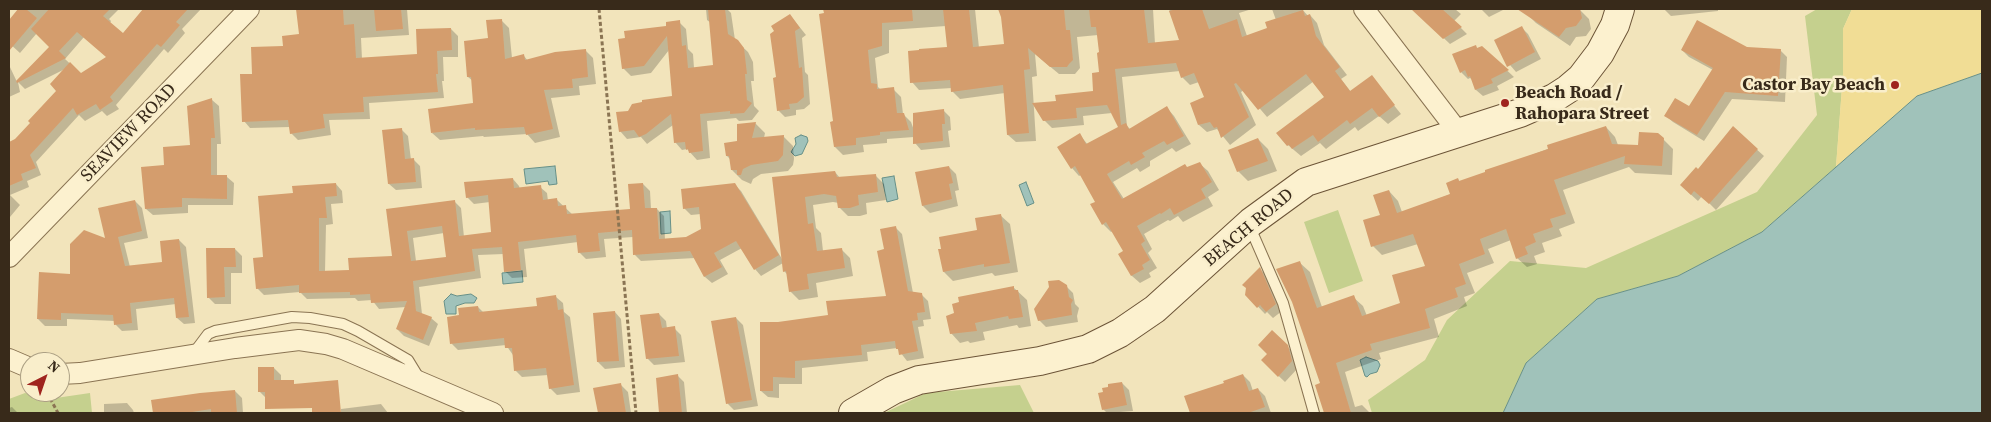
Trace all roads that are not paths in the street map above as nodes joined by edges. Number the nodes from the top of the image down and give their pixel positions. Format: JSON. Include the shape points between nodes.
{"nodes":[{"id":1,"x":249,"y":9,"type":"edge"},
{"id":2,"x":1364,"y":9,"type":"edge"},
{"id":3,"x":1620,"y":9,"type":"edge"},
{"id":4,"x":1459,"y":133,"type":"junction"},
{"id":5,"x":1249,"y":224,"type":"junction"},
{"id":6,"x":9,"y":257,"type":"edge"},
{"id":7,"x":70,"y":374,"type":"edge"},
{"id":8,"x":493,"y":413,"type":"edge"},
{"id":9,"x":853,"y":413,"type":"edge"},
{"id":10,"x":1314,"y":413,"type":"edge"}],
"edges":[{"from":1,"to":6,"type":"street","name":"SEAVIEW ROAD"},
{"from":2,"to":4,"type":"street"},
{"from":3,"to":4,"type":"main road","name":"BEACH ROAD","via":[[1600,53],[1568,89],[1520,113]]},
{"from":4,"to":5,"type":"main road","name":"BEACH ROAD","via":[[1306,182]]},
{"from":5,"to":9,"type":"main road","name":"BEACH ROAD","via":[[1155,309],[1120,333],[1088,349],[1040,361],[919,380],[893,390]]},
{"from":5,"to":10,"type":"lane","via":[[1283,303]]},
{"from":7,"to":8,"type":"street","via":[[299,340],[343,349]]}]}
